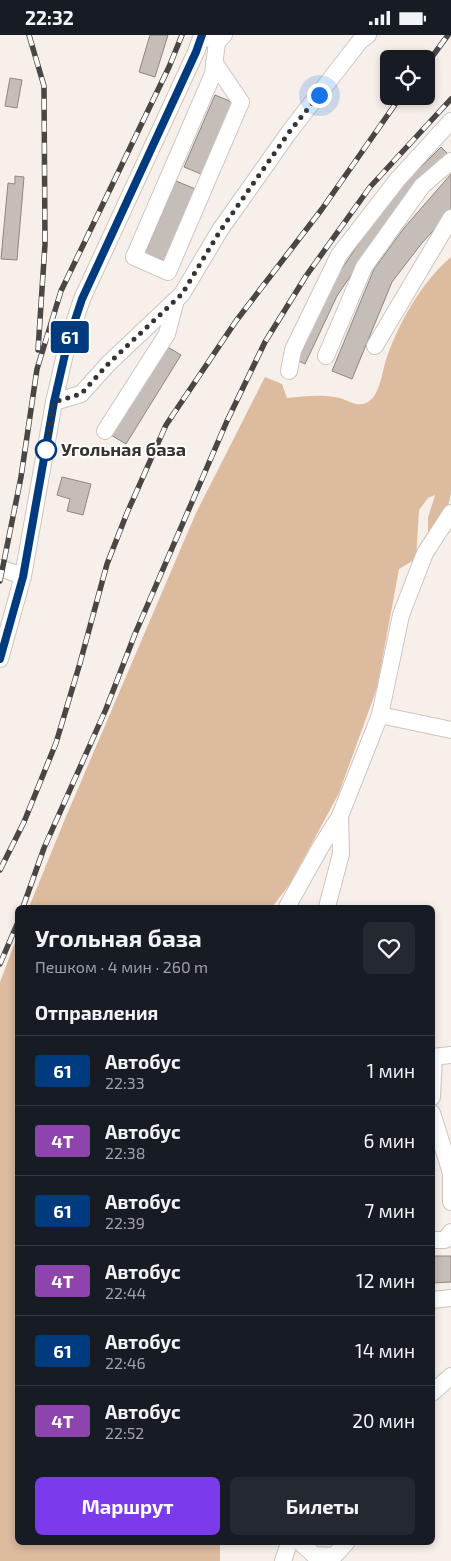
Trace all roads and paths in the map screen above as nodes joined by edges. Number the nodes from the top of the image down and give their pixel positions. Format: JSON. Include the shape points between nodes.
{"nodes":[{"id":1,"x":202,"y":35,"type":"edge"},
{"id":2,"x":368,"y":35,"type":"edge"},
{"id":3,"x":220,"y":38,"type":"edge"},
{"id":4,"x":214,"y":62,"type":"junction"},
{"id":5,"x":451,"y":121,"type":"edge"},
{"id":6,"x":451,"y":161,"type":"edge"},
{"id":7,"x":451,"y":218,"type":"edge"},
{"id":8,"x":444,"y":244,"type":"edge"},
{"id":9,"x":176,"y":299,"type":"junction"},
{"id":10,"x":375,"y":345,"type":"dead end"},
{"id":11,"x":326,"y":356,"type":"dead end"},
{"id":12,"x":289,"y":371,"type":"dead end"},
{"id":13,"x":54,"y":402,"type":"junction"},
{"id":14,"x":105,"y":431,"type":"dead end"},
{"id":15,"x":451,"y":513,"type":"edge"},
{"id":16,"x":0,"y":568,"type":"edge"},
{"id":17,"x":23,"y":577,"type":"junction"},
{"id":18,"x":0,"y":659,"type":"edge"},
{"id":19,"x":380,"y":715,"type":"junction"},
{"id":20,"x":451,"y":729,"type":"edge"},
{"id":21,"x":340,"y":816,"type":"junction"},
{"id":22,"x":287,"y":905,"type":"edge"},
{"id":23,"x":327,"y":905,"type":"edge"},
{"id":24,"x":451,"y":1055,"type":"edge"},
{"id":25,"x":435,"y":1057,"type":"edge"},
{"id":26,"x":435,"y":1122,"type":"edge"},
{"id":27,"x":451,"y":1173,"type":"edge"},
{"id":28,"x":451,"y":1202,"type":"edge"},
{"id":29,"x":451,"y":1232,"type":"edge"},
{"id":30,"x":435,"y":1240,"type":"edge"},
{"id":31,"x":451,"y":1298,"type":"edge"},
{"id":32,"x":435,"y":1300,"type":"edge"},
{"id":33,"x":451,"y":1376,"type":"edge"},
{"id":34,"x":435,"y":1390,"type":"edge"},
{"id":35,"x":288,"y":1545,"type":"edge"},
{"id":36,"x":303,"y":1545,"type":"edge"},
{"id":37,"x":344,"y":1545,"type":"edge"},
{"id":38,"x":283,"y":1561,"type":"edge"}],
"edges":[{"from":1,"to":3,"type":"street"},
{"from":1,"to":13,"type":"street","via":[[82,299]]},
{"from":2,"to":9,"type":"street","via":[[290,131]]},
{"from":3,"to":4,"type":"street"},
{"from":4,"to":4,"type":"street","via":[[241,102],[168,272],[134,257],[212,74]]},
{"from":5,"to":12,"type":"street","via":[[398,179],[339,255],[293,350]]},
{"from":6,"to":11,"type":"street","via":[[422,186],[364,267]]},
{"from":7,"to":8,"type":"street"},
{"from":8,"to":10,"type":"street"},
{"from":9,"to":13,"type":"street","via":[[81,394]]},
{"from":9,"to":14,"type":"street","via":[[167,334]]},
{"from":13,"to":17,"type":"street"},
{"from":15,"to":19,"type":"street","via":[[425,553],[401,615]]},
{"from":16,"to":17,"type":"street"},
{"from":17,"to":18,"type":"street"},
{"from":19,"to":20,"type":"street"},
{"from":19,"to":21,"type":"street"},
{"from":21,"to":22,"type":"street"},
{"from":21,"to":23,"type":"street","via":[[341,854]]},
{"from":24,"to":25,"type":"street"},
{"from":26,"to":27,"type":"street"},
{"from":27,"to":28,"type":"street"},
{"from":29,"to":30,"type":"street","via":[[445,1240]]},
{"from":31,"to":32,"type":"street"},
{"from":33,"to":34,"type":"street"},
{"from":35,"to":38,"type":"street"},
{"from":36,"to":37,"type":"street","via":[[314,1555],[334,1556]]}]}
